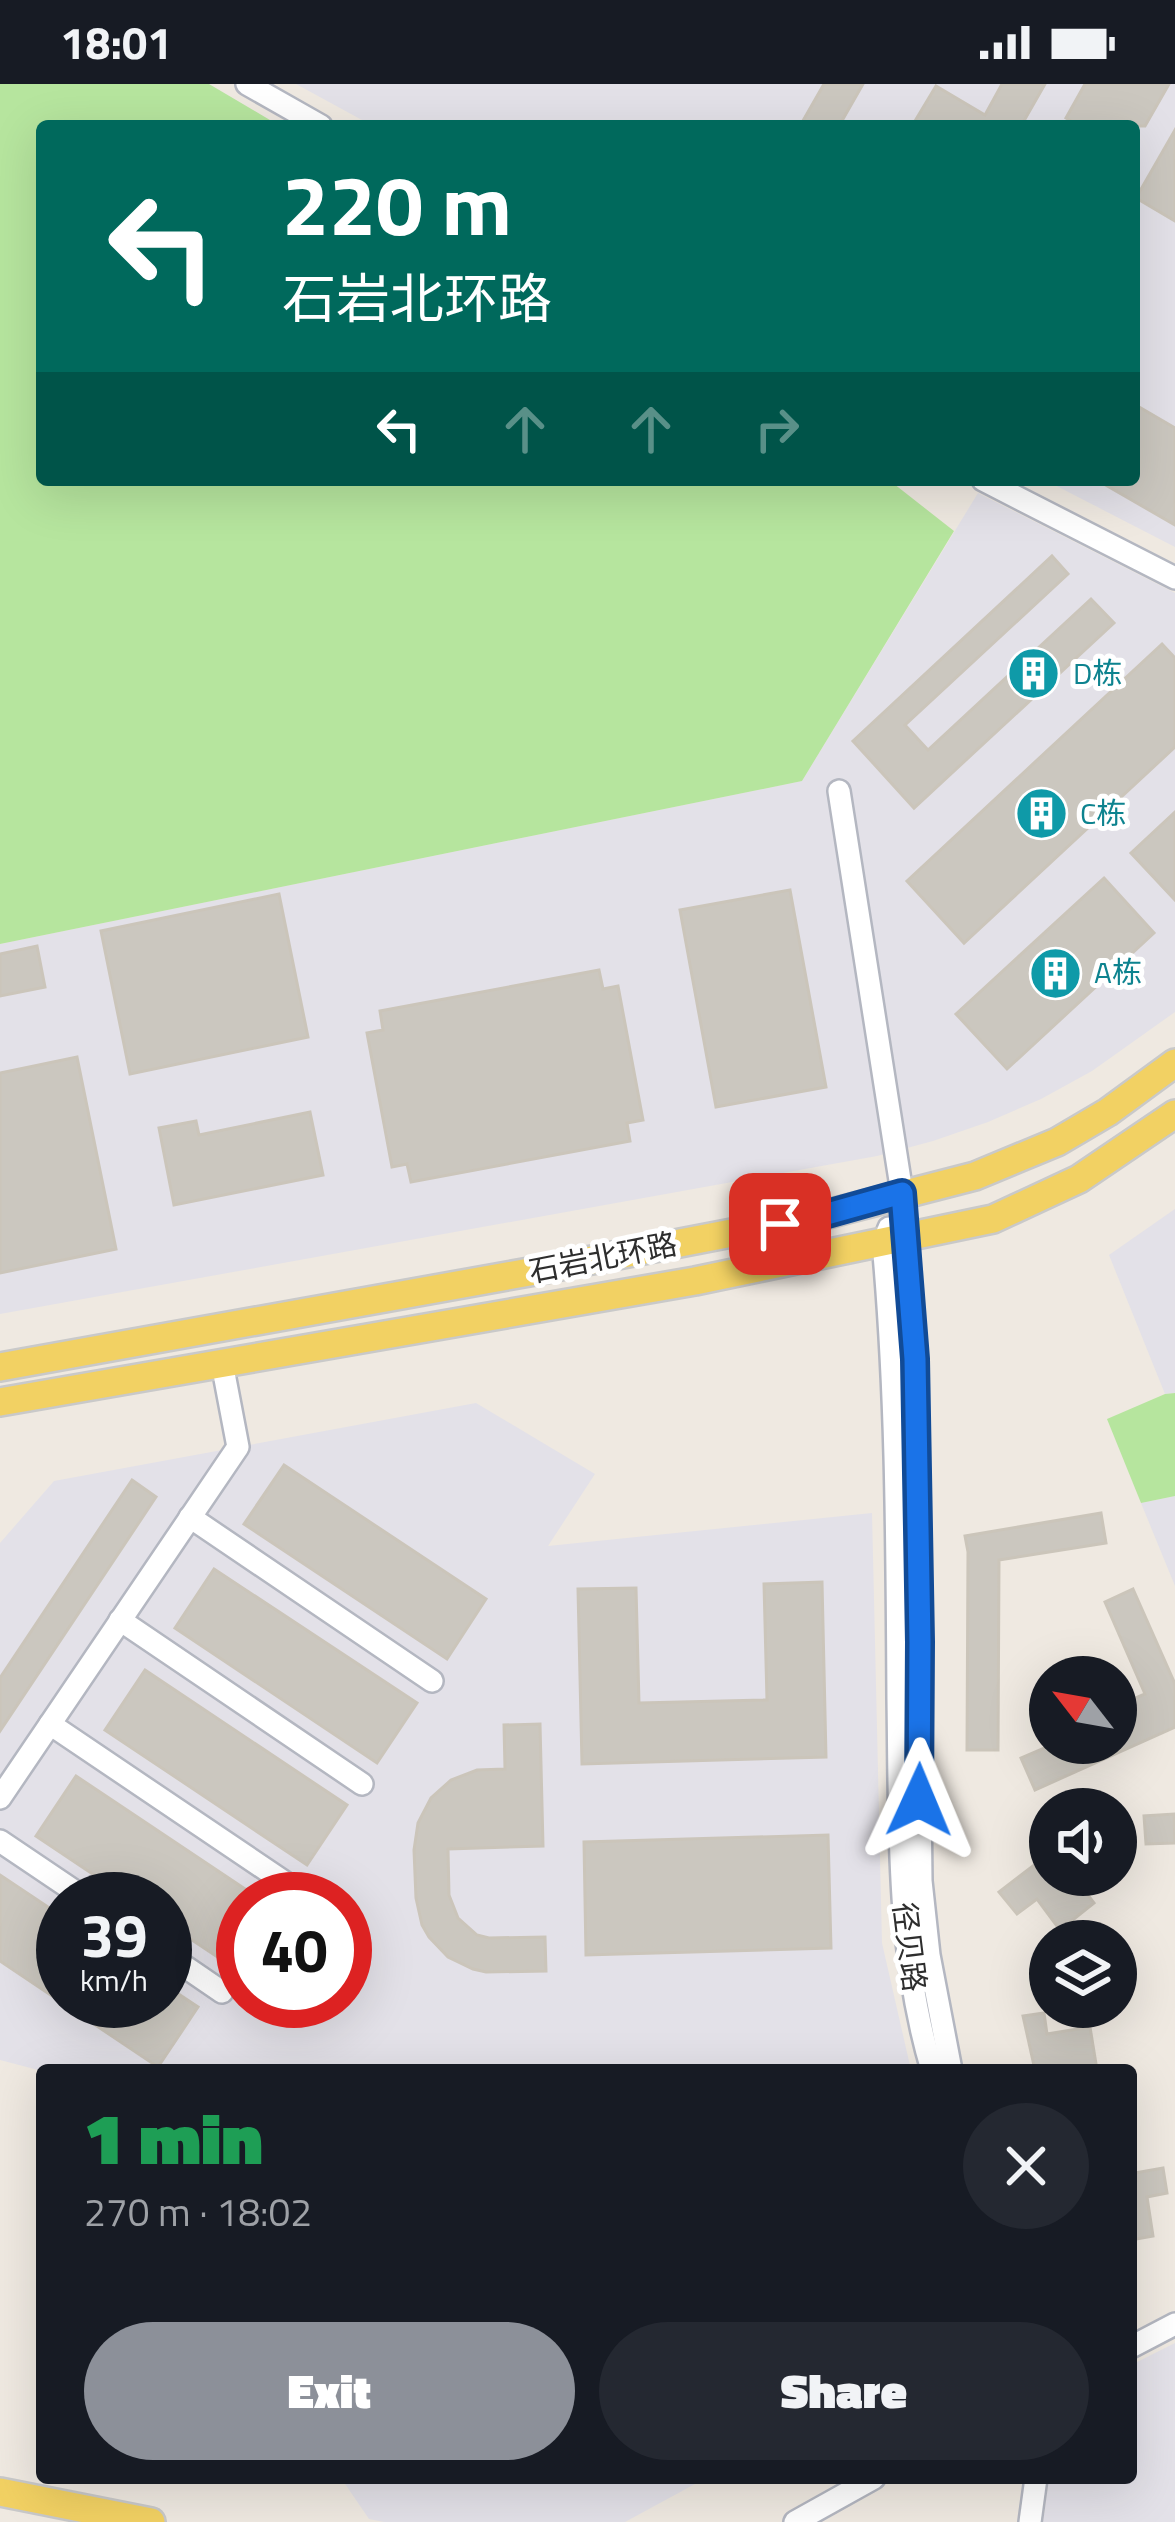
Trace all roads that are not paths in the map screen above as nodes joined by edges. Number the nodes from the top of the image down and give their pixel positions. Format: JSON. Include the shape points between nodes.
{"nodes":[{"id":1,"x":247,"y":84,"type":"edge"},
{"id":2,"x":310,"y":120,"type":"edge"},
{"id":3,"x":995,"y":486,"type":"edge"},
{"id":4,"x":1175,"y":578,"type":"edge"},
{"id":5,"x":839,"y":791,"type":"dead end"},
{"id":6,"x":1175,"y":1063,"type":"edge"},
{"id":7,"x":1175,"y":1114,"type":"edge"},
{"id":8,"x":902,"y":1193,"type":"junction"},
{"id":9,"x":894,"y":1240,"type":"junction"},
{"id":10,"x":222,"y":1363,"type":"junction"},
{"id":11,"x":0,"y":1366,"type":"edge"},
{"id":12,"x":0,"y":1402,"type":"edge"},
{"id":13,"x":190,"y":1517,"type":"junction"},
{"id":14,"x":121,"y":1620,"type":"junction"},
{"id":15,"x":432,"y":1681,"type":"dead end"},
{"id":16,"x":50,"y":1724,"type":"junction"},
{"id":17,"x":362,"y":1784,"type":"dead end"},
{"id":18,"x":0,"y":1798,"type":"edge"},
{"id":19,"x":0,"y":1841,"type":"edge"},
{"id":20,"x":46,"y":1872,"type":"edge"},
{"id":21,"x":269,"y":1872,"type":"edge"},
{"id":22,"x":931,"y":2064,"type":"edge"},
{"id":23,"x":950,"y":2064,"type":"edge"},
{"id":24,"x":1175,"y":2324,"type":"edge"},
{"id":25,"x":1137,"y":2344,"type":"edge"},
{"id":26,"x":863,"y":2484,"type":"edge"},
{"id":27,"x":1035,"y":2484,"type":"edge"},
{"id":28,"x":0,"y":2492,"type":"edge"},
{"id":29,"x":151,"y":2522,"type":"edge"},
{"id":30,"x":795,"y":2522,"type":"edge"},
{"id":31,"x":1030,"y":2522,"type":"edge"}],
"edges":[{"from":1,"to":2,"type":"street"},
{"from":3,"to":4,"type":"street"},
{"from":5,"to":8,"type":"street"},
{"from":6,"to":8,"type":"main road","name":"石岩北环路","via":[[1058,1142],[975,1176]]},
{"from":7,"to":9,"type":"main road","name":"石岩北环路","via":[[1079,1179],[993,1219]]},
{"from":8,"to":9,"type":"street","name":"径贝路"},
{"from":8,"to":11,"type":"main road","name":"石岩北环路","via":[[535,1271]]},
{"from":9,"to":10,"type":"main road","name":"石岩北环路"},
{"from":9,"to":22,"type":"street","name":"径贝路","via":[[902,1883]]},
{"from":9,"to":23,"type":"street","name":"径贝路","via":[[915,1359],[921,1881]]},
{"from":10,"to":12,"type":"main road","name":"石岩北环路"},
{"from":10,"to":13,"type":"street","via":[[238,1447]]},
{"from":13,"to":14,"type":"street"},
{"from":13,"to":15,"type":"street"},
{"from":14,"to":16,"type":"street"},
{"from":14,"to":17,"type":"street"},
{"from":16,"to":18,"type":"street"},
{"from":16,"to":21,"type":"street"},
{"from":19,"to":20,"type":"street"},
{"from":24,"to":25,"type":"street"},
{"from":26,"to":30,"type":"street"},
{"from":27,"to":31,"type":"street"},
{"from":28,"to":29,"type":"main road"}]}
